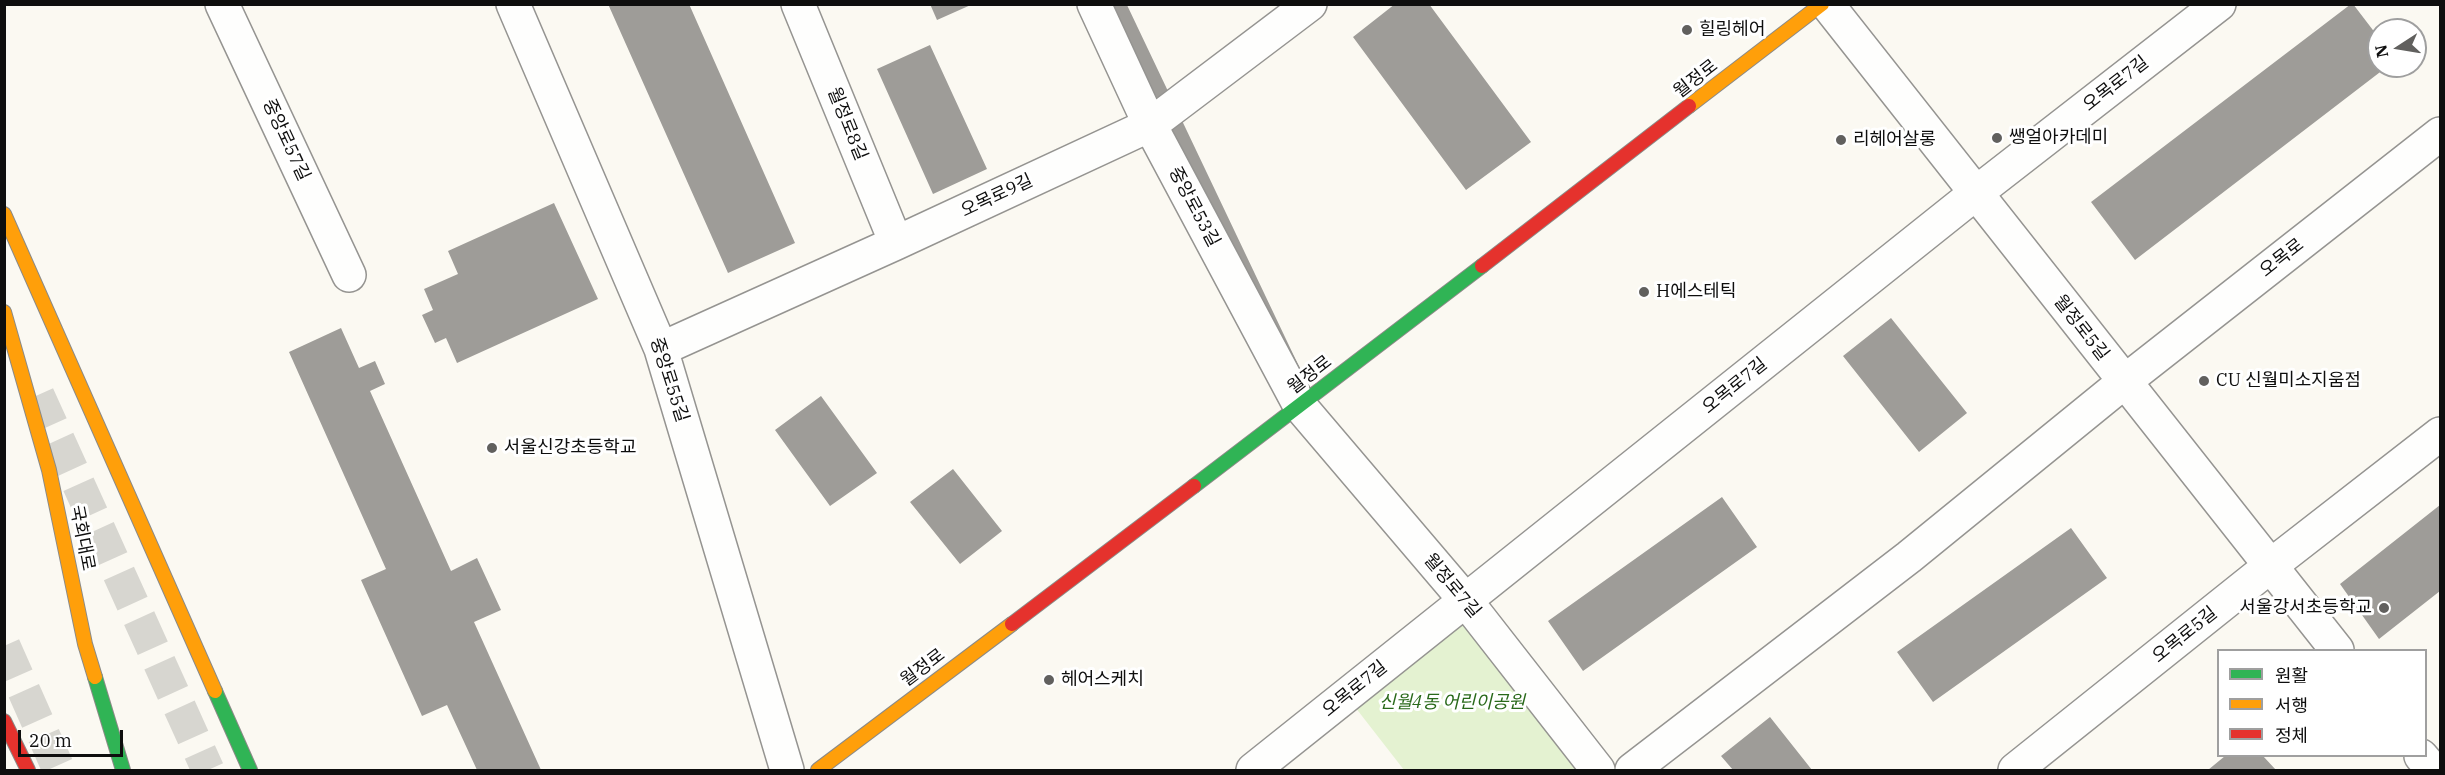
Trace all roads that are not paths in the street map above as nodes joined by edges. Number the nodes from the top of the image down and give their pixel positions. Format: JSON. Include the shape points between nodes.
{"nodes":[{"id":1,"x":222,"y":4,"type":"edge"},
{"id":2,"x":513,"y":4,"type":"edge"},
{"id":3,"x":798,"y":4,"type":"edge"},
{"id":4,"x":1094,"y":4,"type":"edge"},
{"id":5,"x":1310,"y":4,"type":"edge"},
{"id":6,"x":1822,"y":4,"type":"edge"},
{"id":7,"x":1827,"y":4,"type":"edge"},
{"id":8,"x":2220,"y":4,"type":"edge"},
{"id":9,"x":1150,"y":125,"type":"junction"},
{"id":10,"x":2440,"y":134,"type":"edge"},
{"id":11,"x":1976,"y":193,"type":"junction"},
{"id":12,"x":4,"y":214,"type":"edge"},
{"id":13,"x":896,"y":243,"type":"junction"},
{"id":14,"x":349,"y":275,"type":"dead end"},
{"id":15,"x":4,"y":312,"type":"edge"},
{"id":16,"x":661,"y":349,"type":"junction"},
{"id":17,"x":2124,"y":382,"type":"junction"},
{"id":18,"x":1300,"y":406,"type":"junction"},
{"id":19,"x":2440,"y":434,"type":"edge"},
{"id":20,"x":2269,"y":567,"type":"junction"},
{"id":21,"x":1466,"y":601,"type":"junction"},
{"id":22,"x":2335,"y":649,"type":"edge"},
{"id":23,"x":4,"y":721,"type":"edge"},
{"id":24,"x":2422,"y":757,"type":"edge"},
{"id":25,"x":28,"y":771,"type":"edge"},
{"id":26,"x":123,"y":771,"type":"edge"},
{"id":27,"x":250,"y":771,"type":"edge"},
{"id":28,"x":787,"y":771,"type":"edge"},
{"id":29,"x":818,"y":771,"type":"edge"},
{"id":30,"x":1253,"y":771,"type":"edge"},
{"id":31,"x":1598,"y":771,"type":"edge"},
{"id":32,"x":1632,"y":771,"type":"edge"},
{"id":33,"x":2015,"y":771,"type":"edge"},
{"id":34,"x":2433,"y":771,"type":"edge"}],
"edges":[{"from":1,"to":14,"type":"street","name":"중앙로57길"},
{"from":2,"to":16,"type":"street","name":"중앙로55길"},
{"from":3,"to":13,"type":"street","name":"월정로8길"},
{"from":4,"to":9,"type":"street","name":"중앙로53길"},
{"from":5,"to":9,"type":"street","name":"오목로9길"},
{"from":6,"to":18,"type":"street","name":"월정로"},
{"from":7,"to":11,"type":"street","name":"월정로5길"},
{"from":8,"to":11,"type":"street","name":"오목로7길"},
{"from":9,"to":13,"type":"street","name":"오목로9길"},
{"from":9,"to":18,"type":"street","name":"중앙로53길"},
{"from":10,"to":17,"type":"street","name":"오목로"},
{"from":11,"to":17,"type":"street","name":"월정로5길"},
{"from":11,"to":21,"type":"street","name":"오목로7길"},
{"from":12,"to":27,"type":"street"},
{"from":13,"to":16,"type":"street","name":"오목로9길"},
{"from":15,"to":26,"type":"street","name":"국회대로","via":[[50,470],[85,644]]},
{"from":16,"to":28,"type":"street","name":"중앙로55길"},
{"from":17,"to":20,"type":"street","name":"월정로5길"},
{"from":17,"to":32,"type":"street","name":"오목로","via":[[1909,556]]},
{"from":18,"to":21,"type":"street","name":"월정로7길"},
{"from":18,"to":29,"type":"street","name":"월정로"},
{"from":19,"to":20,"type":"street","name":"오목로5길"},
{"from":20,"to":22,"type":"street","name":"월정로5길"},
{"from":20,"to":33,"type":"street","name":"오목로5길"},
{"from":21,"to":30,"type":"street","name":"오목로7길"},
{"from":21,"to":31,"type":"street","name":"월정로7길"},
{"from":23,"to":25,"type":"street"},
{"from":24,"to":34,"type":"street"}]}
